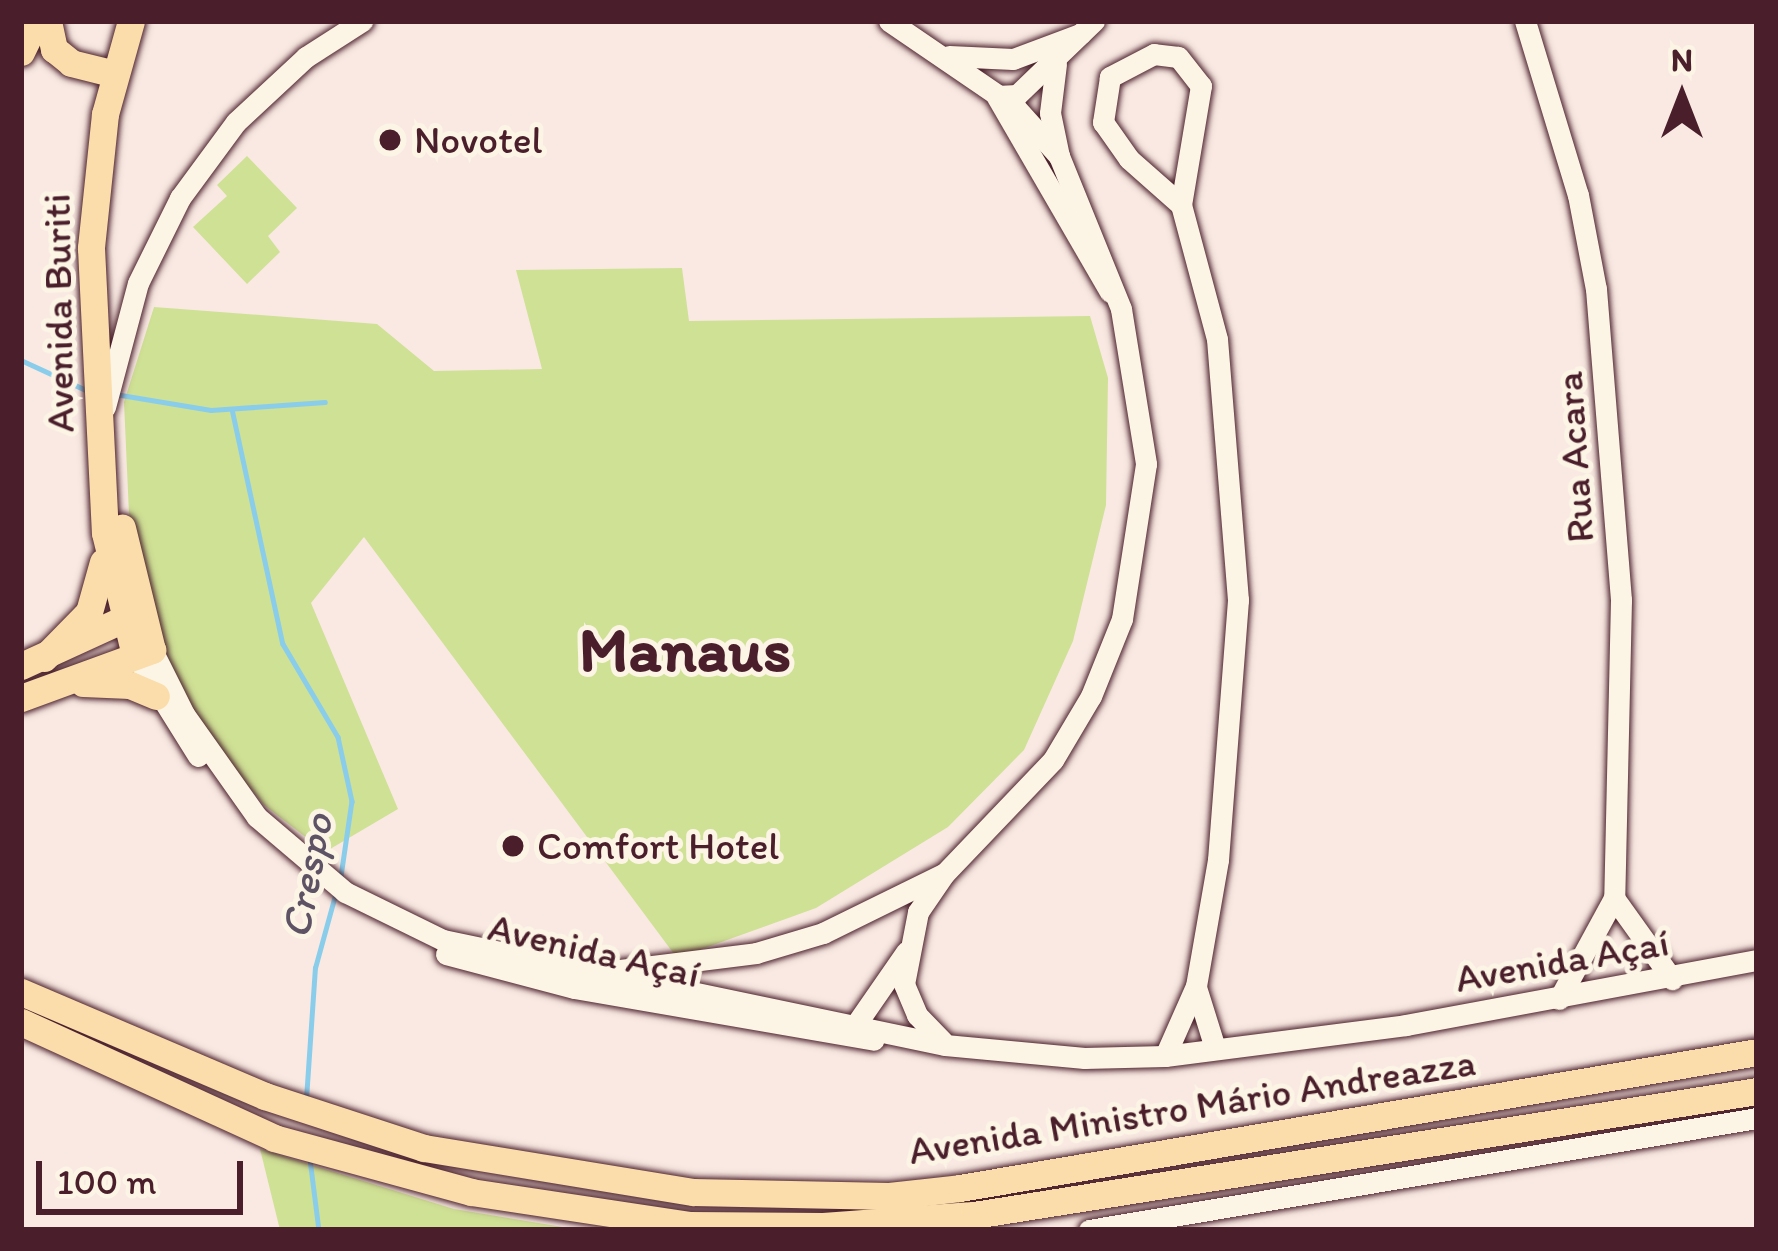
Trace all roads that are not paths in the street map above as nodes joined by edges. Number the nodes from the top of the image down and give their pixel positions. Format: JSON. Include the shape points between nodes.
{"nodes":[{"id":1,"x":36,"y":21,"type":"edge"},
{"id":2,"x":48,"y":21,"type":"edge"},
{"id":3,"x":131,"y":21,"type":"edge"},
{"id":4,"x":362,"y":21,"type":"edge"},
{"id":5,"x":890,"y":21,"type":"edge"},
{"id":6,"x":1525,"y":21,"type":"edge"},
{"id":7,"x":1087,"y":28,"type":"edge"},
{"id":8,"x":21,"y":52,"type":"edge"},
{"id":9,"x":949,"y":56,"type":"junction"},
{"id":10,"x":1056,"y":64,"type":"junction"},
{"id":11,"x":115,"y":74,"type":"junction"},
{"id":12,"x":997,"y":96,"type":"junction"},
{"id":13,"x":1059,"y":157,"type":"junction"},
{"id":14,"x":1181,"y":205,"type":"junction"},
{"id":15,"x":1121,"y":309,"type":"junction"},
{"id":16,"x":98,"y":433,"type":"junction"},
{"id":17,"x":102,"y":463,"type":"junction"},
{"id":18,"x":105,"y":533,"type":"junction"},
{"id":19,"x":131,"y":615,"type":"junction"},
{"id":20,"x":144,"y":652,"type":"junction"},
{"id":21,"x":32,"y":662,"type":"edge"},
{"id":22,"x":55,"y":685,"type":"junction"},
{"id":23,"x":156,"y":696,"type":"junction"},
{"id":24,"x":21,"y":698,"type":"edge"},
{"id":25,"x":944,"y":874,"type":"junction"},
{"id":26,"x":1613,"y":898,"type":"junction"},
{"id":27,"x":906,"y":951,"type":"junction"},
{"id":28,"x":756,"y":953,"type":"junction"},
{"id":29,"x":1757,"y":960,"type":"edge"},
{"id":30,"x":590,"y":973,"type":"junction"},
{"id":31,"x":1672,"y":979,"type":"junction"},
{"id":32,"x":1196,"y":986,"type":"junction"},
{"id":33,"x":21,"y":992,"type":"edge"},
{"id":34,"x":1559,"y":999,"type":"junction"},
{"id":35,"x":737,"y":1008,"type":"junction"},
{"id":36,"x":21,"y":1022,"type":"edge"},
{"id":37,"x":852,"y":1029,"type":"junction"},
{"id":38,"x":945,"y":1045,"type":"junction"},
{"id":39,"x":1215,"y":1048,"type":"junction"},
{"id":40,"x":1757,"y":1052,"type":"edge"},
{"id":41,"x":1165,"y":1056,"type":"junction"},
{"id":42,"x":1639,"y":1070,"type":"junction"},
{"id":43,"x":1757,"y":1091,"type":"edge"},
{"id":44,"x":1647,"y":1108,"type":"junction"},
{"id":45,"x":1757,"y":1118,"type":"edge"},
{"id":46,"x":606,"y":1216,"type":"junction"},
{"id":47,"x":646,"y":1230,"type":"edge"},
{"id":48,"x":1089,"y":1230,"type":"edge"}],
"edges":[{"from":1,"to":8,"type":"main road"},
{"from":2,"to":11,"type":"main road","via":[[54,49],[89,71]]},
{"from":3,"to":11,"type":"main road","name":"Avenida Buriti"},
{"from":4,"to":16,"type":"street","via":[[306,57],[236,122],[180,198],[138,283]]},
{"from":5,"to":9,"type":"street"},
{"from":6,"to":26,"type":"street","name":"Rua Acara","via":[[1578,195],[1607,377],[1621,600]]},
{"from":7,"to":9,"type":"street","via":[[1013,59]]},
{"from":7,"to":10,"type":"street"},
{"from":9,"to":12,"type":"street"},
{"from":10,"to":12,"type":"street","via":[[1017,95]]},
{"from":10,"to":13,"type":"street","via":[[1050,113]]},
{"from":11,"to":16,"type":"main road","name":"Avenida Buriti","via":[[91,248]]},
{"from":12,"to":13,"type":"street"},
{"from":12,"to":15,"type":"street"},
{"from":13,"to":15,"type":"street"},
{"from":14,"to":14,"type":"street","via":[[1201,86],[1178,57],[1154,54],[1110,77],[1103,122],[1129,159]]},
{"from":14,"to":32,"type":"street","via":[[1217,339],[1238,600],[1230,770]]},
{"from":15,"to":25,"type":"street","via":[[1146,464],[1122,619],[1053,760]]},
{"from":16,"to":17,"type":"main road","name":"Avenida Buriti"},
{"from":17,"to":18,"type":"main road","name":"Avenida Buriti"},
{"from":17,"to":19,"type":"main road","name":"Avenida Buriti"},
{"from":18,"to":19,"type":"main road","name":"Avenida Buriti"},
{"from":18,"to":21,"type":"main road","via":[[89,611]]},
{"from":19,"to":20,"type":"main road","name":"Avenida Buriti"},
{"from":19,"to":21,"type":"main road"},
{"from":20,"to":22,"type":"main road"},
{"from":20,"to":23,"type":"street","name":"Avenida Açaí"},
{"from":20,"to":30,"type":"street","name":"Avenida Açaí","via":[[257,818],[299,860],[442,940]]},
{"from":22,"to":23,"type":"main road","via":[[109,682]]},
{"from":22,"to":24,"type":"main road"},
{"from":23,"to":35,"type":"street","name":"Avenida Açaí","via":[[248,826],[334,902],[500,970]]},
{"from":25,"to":27,"type":"street"},
{"from":25,"to":28,"type":"street","via":[[823,933]]},
{"from":26,"to":31,"type":"street"},
{"from":26,"to":34,"type":"street","name":"Rua Acara"},
{"from":27,"to":37,"type":"street"},
{"from":27,"to":38,"type":"street","via":[[910,999]]},
{"from":28,"to":30,"type":"street"},
{"from":28,"to":35,"type":"street"},
{"from":29,"to":31,"type":"street","name":"Avenida Açaí"},
{"from":30,"to":35,"type":"street","name":"Avenida Açaí"},
{"from":31,"to":34,"type":"street","name":"Avenida Açaí"},
{"from":32,"to":39,"type":"street"},
{"from":32,"to":41,"type":"street"},
{"from":33,"to":42,"type":"main road","name":"Avenida Ministro Mário Andreazza","via":[[266,1096],[424,1148],[693,1192],[889,1196],[960,1188]]},
{"from":34,"to":39,"type":"street","name":"Avenida Açaí"},
{"from":35,"to":37,"type":"street","name":"Avenida Açaí"},
{"from":36,"to":46,"type":"main road","name":"Avenida Ministro Mário Andreazza","via":[[274,1138],[470,1192]]},
{"from":37,"to":38,"type":"street","name":"Avenida Açaí"},
{"from":37,"to":41,"type":"street","name":"Avenida Açaí","via":[[1084,1069]]},
{"from":38,"to":41,"type":"street","name":"Avenida Açaí","via":[[1084,1058]]},
{"from":39,"to":41,"type":"street","name":"Avenida Açaí"},
{"from":40,"to":42,"type":"main road","name":"Avenida Ministro Mário Andreazza"},
{"from":42,"to":44,"type":"main road"},
{"from":43,"to":44,"type":"main road","name":"Avenida Ministro Mário Andreazza"},
{"from":44,"to":46,"type":"main road","name":"Avenida Ministro Mário Andreazza","via":[[1141,1193],[898,1224],[689,1225]]},
{"from":45,"to":48,"type":"street"},
{"from":46,"to":47,"type":"street"}]}
